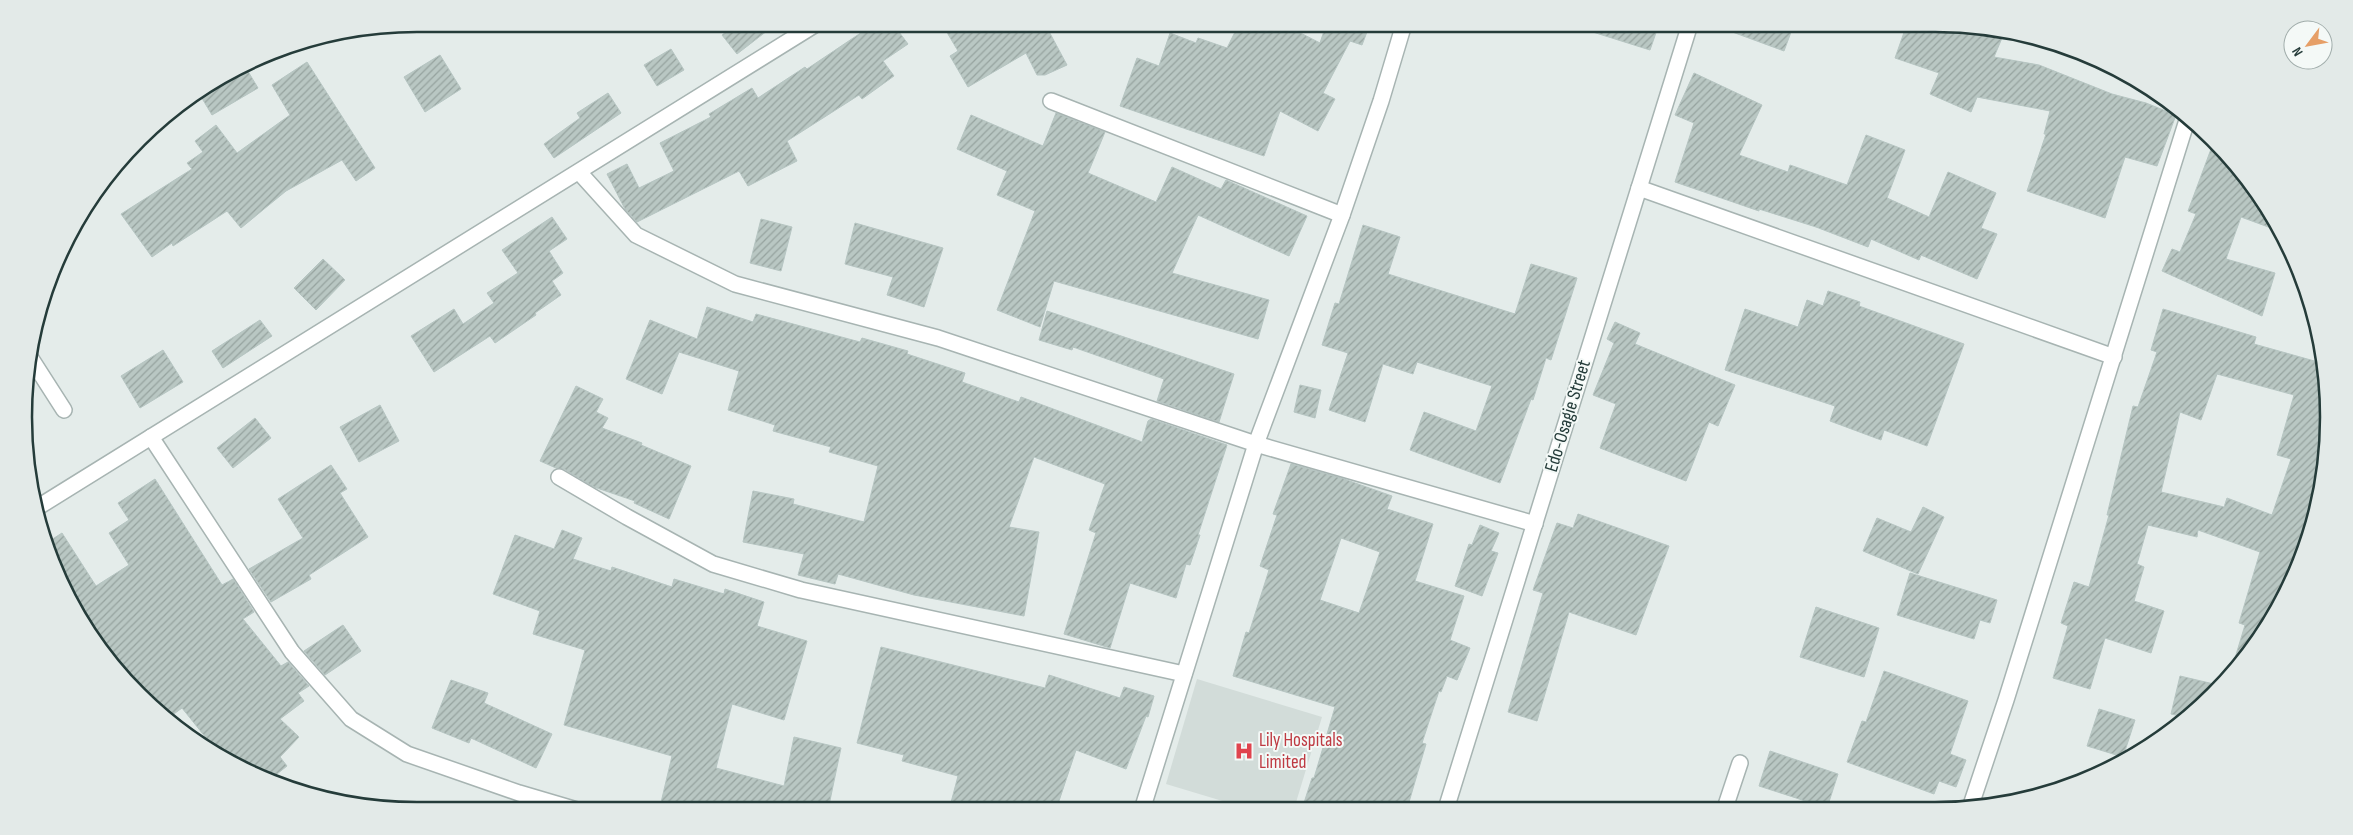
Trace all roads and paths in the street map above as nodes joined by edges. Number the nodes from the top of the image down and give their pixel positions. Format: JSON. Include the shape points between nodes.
{"nodes":[{"id":1,"x":803,"y":32,"type":"edge"},
{"id":2,"x":1402,"y":32,"type":"edge"},
{"id":3,"x":1688,"y":32,"type":"edge"},
{"id":4,"x":1051,"y":102,"type":"dead end"},
{"id":5,"x":2186,"y":125,"type":"edge"},
{"id":6,"x":580,"y":172,"type":"junction"},
{"id":7,"x":1639,"y":188,"type":"junction"},
{"id":8,"x":1342,"y":215,"type":"junction"},
{"id":9,"x":2114,"y":357,"type":"junction"},
{"id":10,"x":36,"y":366,"type":"edge"},
{"id":11,"x":64,"y":410,"type":"dead end"},
{"id":12,"x":151,"y":437,"type":"junction"},
{"id":13,"x":1256,"y":444,"type":"junction"},
{"id":14,"x":559,"y":477,"type":"dead end"},
{"id":15,"x":43,"y":505,"type":"edge"},
{"id":16,"x":1535,"y":524,"type":"junction"},
{"id":17,"x":1184,"y":674,"type":"junction"},
{"id":18,"x":1740,"y":763,"type":"dead end"},
{"id":19,"x":1972,"y":801,"type":"edge"},
{"id":20,"x":550,"y":802,"type":"edge"},
{"id":21,"x":1144,"y":802,"type":"edge"},
{"id":22,"x":1448,"y":802,"type":"edge"},
{"id":23,"x":1727,"y":802,"type":"edge"}],
"edges":[{"from":1,"to":6,"type":"street"},
{"from":2,"to":8,"type":"street"},
{"from":3,"to":7,"type":"street","name":"Edo-Osagie Street"},
{"from":4,"to":8,"type":"street"},
{"from":5,"to":9,"type":"street"},
{"from":6,"to":12,"type":"street"},
{"from":6,"to":13,"type":"street","via":[[636,235],[734,284],[938,338]]},
{"from":7,"to":9,"type":"street"},
{"from":7,"to":16,"type":"street","name":"Edo-Osagie Street"},
{"from":8,"to":13,"type":"street"},
{"from":9,"to":19,"type":"street"},
{"from":10,"to":11,"type":"street"},
{"from":12,"to":15,"type":"street"},
{"from":12,"to":20,"type":"street","via":[[292,652],[351,719],[407,754]]},
{"from":13,"to":16,"type":"street"},
{"from":13,"to":17,"type":"street"},
{"from":14,"to":17,"type":"street","via":[[713,564],[801,590]]},
{"from":16,"to":22,"type":"street","name":"Edo-Osagie Street"},
{"from":17,"to":21,"type":"street"},
{"from":18,"to":23,"type":"street"}]}
